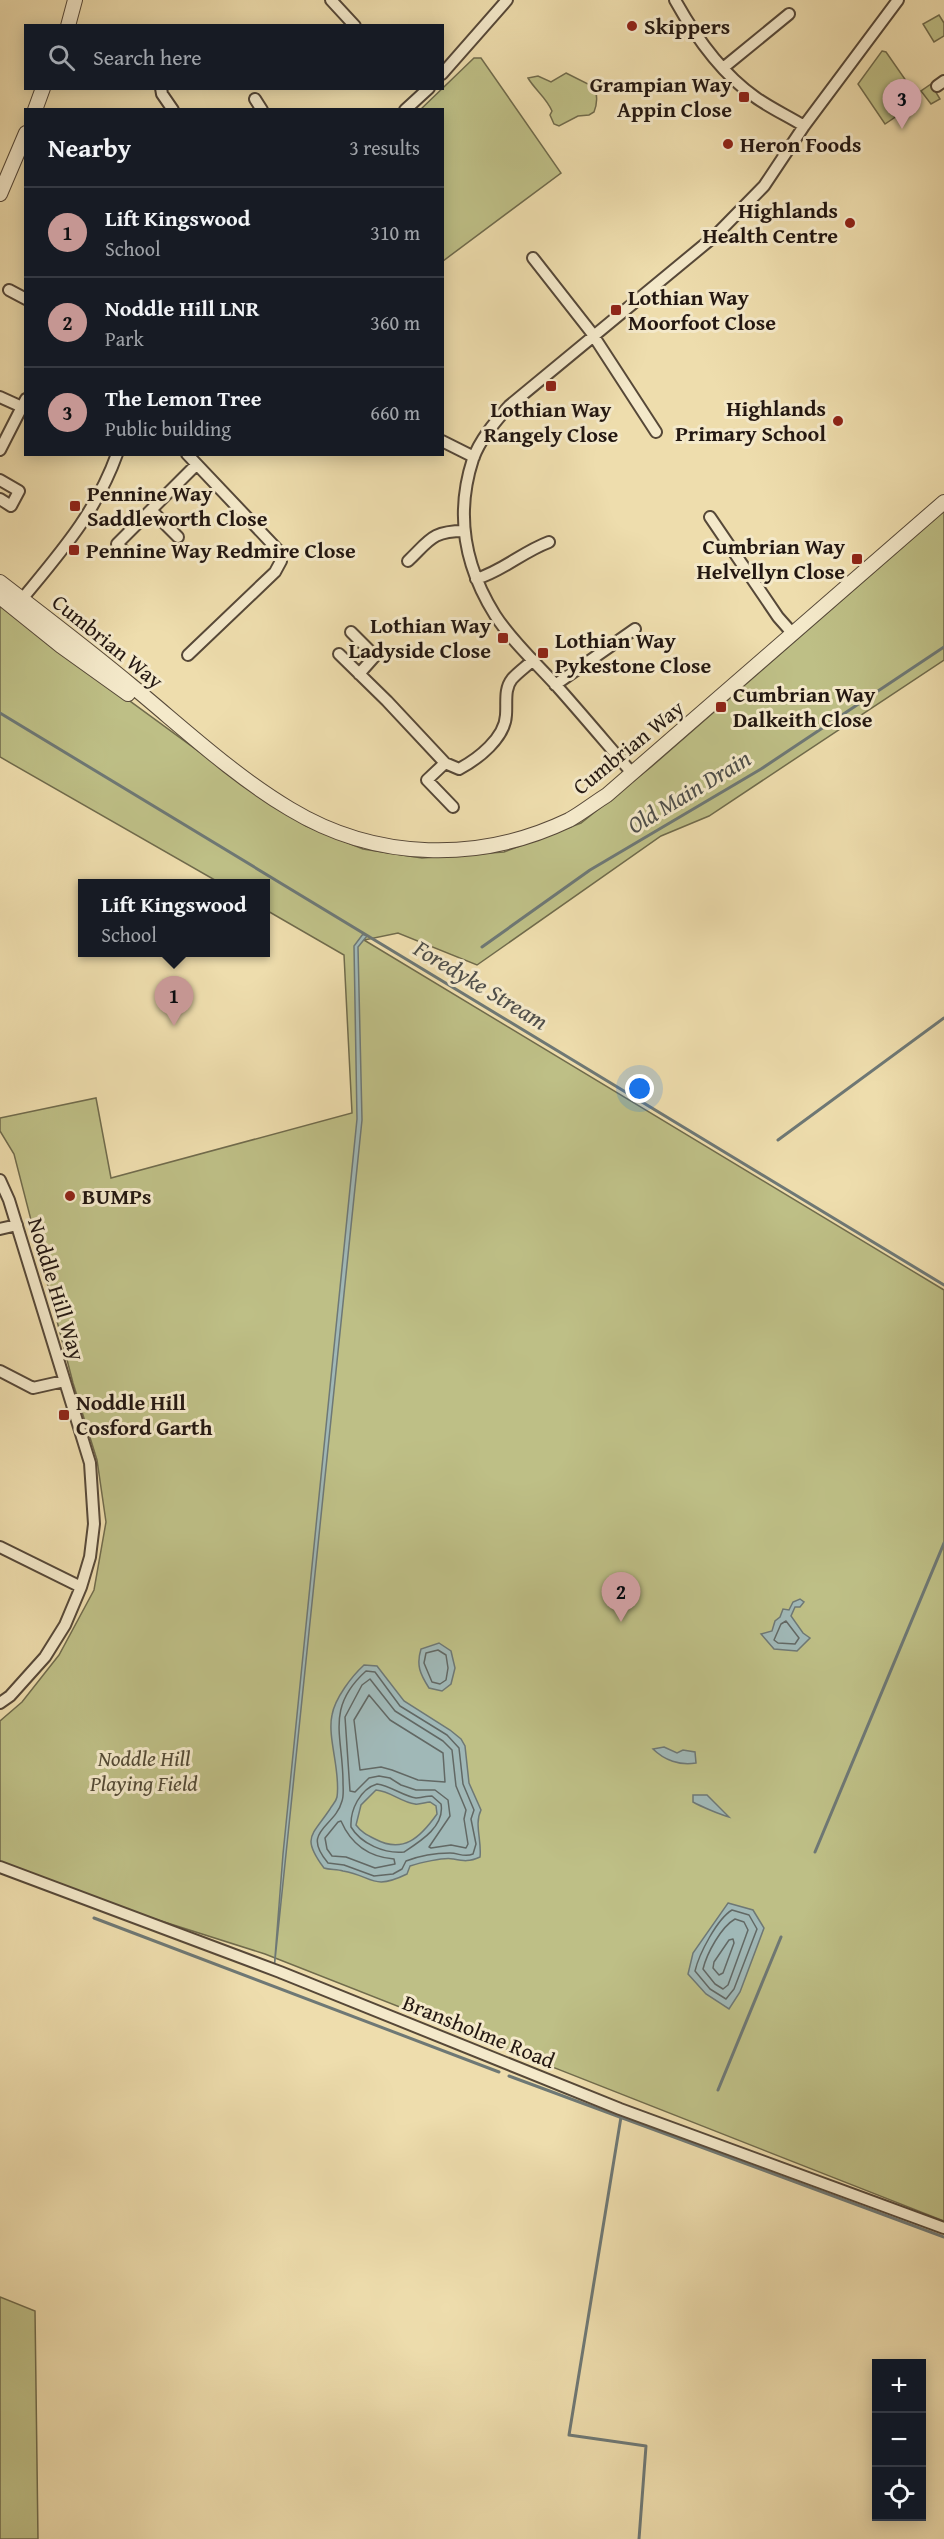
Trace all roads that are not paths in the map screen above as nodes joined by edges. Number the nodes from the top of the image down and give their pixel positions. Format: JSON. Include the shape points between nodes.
{"nodes":[{"id":1,"x":75,"y":0,"type":"edge"},
{"id":2,"x":332,"y":0,"type":"edge"},
{"id":3,"x":507,"y":0,"type":"edge"},
{"id":4,"x":676,"y":0,"type":"edge"},
{"id":5,"x":898,"y":0,"type":"edge"},
{"id":6,"x":789,"y":14,"type":"dead end"},
{"id":7,"x":69,"y":24,"type":"edge"},
{"id":8,"x":353,"y":24,"type":"edge"},
{"id":9,"x":723,"y":68,"type":"junction"},
{"id":10,"x":444,"y":72,"type":"edge"},
{"id":11,"x":42,"y":90,"type":"edge"},
{"id":12,"x":161,"y":90,"type":"edge"},
{"id":13,"x":422,"y":91,"type":"edge"},
{"id":14,"x":255,"y":99,"type":"dead end"},
{"id":15,"x":36,"y":108,"type":"edge"},
{"id":16,"x":172,"y":108,"type":"edge"},
{"id":17,"x":261,"y":108,"type":"edge"},
{"id":18,"x":407,"y":108,"type":"edge"},
{"id":19,"x":804,"y":126,"type":"junction"},
{"id":20,"x":24,"y":138,"type":"edge"},
{"id":21,"x":0,"y":194,"type":"edge"},
{"id":22,"x":533,"y":258,"type":"dead end"},
{"id":23,"x":9,"y":290,"type":"dead end"},
{"id":24,"x":24,"y":298,"type":"edge"},
{"id":25,"x":594,"y":338,"type":"junction"},
{"id":26,"x":0,"y":396,"type":"edge"},
{"id":27,"x":23,"y":403,"type":"edge"},
{"id":28,"x":656,"y":432,"type":"dead end"},
{"id":29,"x":444,"y":442,"type":"edge"},
{"id":30,"x":0,"y":450,"type":"edge"},
{"id":31,"x":116,"y":456,"type":"edge"},
{"id":32,"x":189,"y":456,"type":"edge"},
{"id":33,"x":474,"y":457,"type":"junction"},
{"id":34,"x":196,"y":465,"type":"junction"},
{"id":35,"x":0,"y":480,"type":"edge"},
{"id":36,"x":0,"y":499,"type":"edge"},
{"id":37,"x":944,"y":502,"type":"edge"},
{"id":38,"x":151,"y":510,"type":"junction"},
{"id":39,"x":710,"y":517,"type":"dead end"},
{"id":40,"x":464,"y":531,"type":"junction"},
{"id":41,"x":178,"y":537,"type":"dead end"},
{"id":42,"x":549,"y":542,"type":"dead end"},
{"id":43,"x":127,"y":554,"type":"dead end"},
{"id":44,"x":408,"y":561,"type":"dead end"},
{"id":45,"x":476,"y":579,"type":"junction"},
{"id":46,"x":0,"y":582,"type":"edge"},
{"id":47,"x":0,"y":597,"type":"edge"},
{"id":48,"x":18,"y":604,"type":"junction"},
{"id":49,"x":635,"y":629,"type":"dead end"},
{"id":50,"x":351,"y":632,"type":"dead end"},
{"id":51,"x":793,"y":634,"type":"junction"},
{"id":52,"x":339,"y":654,"type":"dead end"},
{"id":53,"x":188,"y":655,"type":"dead end"},
{"id":54,"x":534,"y":660,"type":"junction"},
{"id":55,"x":359,"y":674,"type":"junction"},
{"id":56,"x":555,"y":685,"type":"junction"},
{"id":57,"x":445,"y":763,"type":"junction"},
{"id":58,"x":632,"y":773,"type":"junction"},
{"id":59,"x":453,"y":807,"type":"dead end"},
{"id":60,"x":0,"y":1180,"type":"edge"},
{"id":61,"x":17,"y":1225,"type":"junction"},
{"id":62,"x":0,"y":1229,"type":"edge"},
{"id":63,"x":0,"y":1371,"type":"edge"},
{"id":64,"x":64,"y":1382,"type":"junction"},
{"id":65,"x":0,"y":1547,"type":"edge"},
{"id":66,"x":81,"y":1587,"type":"junction"},
{"id":67,"x":0,"y":1703,"type":"edge"},
{"id":68,"x":0,"y":1867,"type":"edge"},
{"id":69,"x":944,"y":2228,"type":"edge"}],
"edges":[{"from":1,"to":7,"type":"street"},
{"from":2,"to":8,"type":"street"},
{"from":3,"to":10,"type":"street"},
{"from":4,"to":9,"type":"street"},
{"from":5,"to":19,"type":"street"},
{"from":6,"to":9,"type":"street"},
{"from":9,"to":19,"type":"street","via":[[754,97]]},
{"from":11,"to":15,"type":"street"},
{"from":12,"to":16,"type":"street"},
{"from":13,"to":18,"type":"street"},
{"from":14,"to":17,"type":"street"},
{"from":19,"to":25,"type":"street","via":[[764,186],[716,235]]},
{"from":20,"to":21,"type":"street"},
{"from":22,"to":25,"type":"street"},
{"from":23,"to":24,"type":"street"},
{"from":25,"to":28,"type":"street"},
{"from":25,"to":33,"type":"street","via":[[509,406]]},
{"from":26,"to":27,"type":"street"},
{"from":27,"to":30,"type":"street"},
{"from":29,"to":33,"type":"street"},
{"from":31,"to":48,"type":"street","via":[[106,485],[84,521]]},
{"from":32,"to":34,"type":"street"},
{"from":33,"to":40,"type":"street"},
{"from":34,"to":38,"type":"street"},
{"from":34,"to":53,"type":"street","via":[[278,550],[280,561],[275,572]]},
{"from":35,"to":36,"type":"street","via":[[19,491],[11,506]]},
{"from":37,"to":51,"type":"street","name":"Cumbrian Way"},
{"from":38,"to":41,"type":"street"},
{"from":38,"to":43,"type":"street","via":[[117,544]]},
{"from":39,"to":51,"type":"street"},
{"from":40,"to":44,"type":"street","via":[[445,531],[433,536]]},
{"from":40,"to":45,"type":"street"},
{"from":42,"to":45,"type":"street","via":[[494,574]]},
{"from":45,"to":54,"type":"street","via":[[496,617]]},
{"from":46,"to":48,"type":"street","name":"Cumbrian Way"},
{"from":47,"to":48,"type":"street","name":"Cumbrian Way"},
{"from":48,"to":58,"type":"street","name":"Cumbrian Way","via":[[124,691],[291,810],[344,834],[390,848],[441,851],[490,846],[532,836],[571,819]]},
{"from":49,"to":56,"type":"street"},
{"from":50,"to":55,"type":"street","via":[[375,656]]},
{"from":51,"to":58,"type":"street","name":"Cumbrian Way"},
{"from":52,"to":55,"type":"street"},
{"from":54,"to":56,"type":"street"},
{"from":54,"to":57,"type":"street","via":[[512,679],[506,693],[503,729],[490,745],[459,769]]},
{"from":55,"to":57,"type":"street"},
{"from":56,"to":58,"type":"street"},
{"from":57,"to":59,"type":"street","via":[[427,780]]},
{"from":60,"to":61,"type":"street","name":"Noddle Hill Way"},
{"from":61,"to":62,"type":"street"},
{"from":61,"to":64,"type":"street","name":"Noddle Hill Way"},
{"from":63,"to":64,"type":"street","via":[[33,1388]]},
{"from":64,"to":66,"type":"street","name":"Noddle Hill Way","via":[[90,1463],[94,1524]]},
{"from":65,"to":66,"type":"street"},
{"from":66,"to":67,"type":"street","name":"Noddle Hill Way","via":[[65,1625],[45,1657]]},
{"from":68,"to":69,"type":"street","name":"Bransholme Road","via":[[280,1972],[620,2109]]}]}
